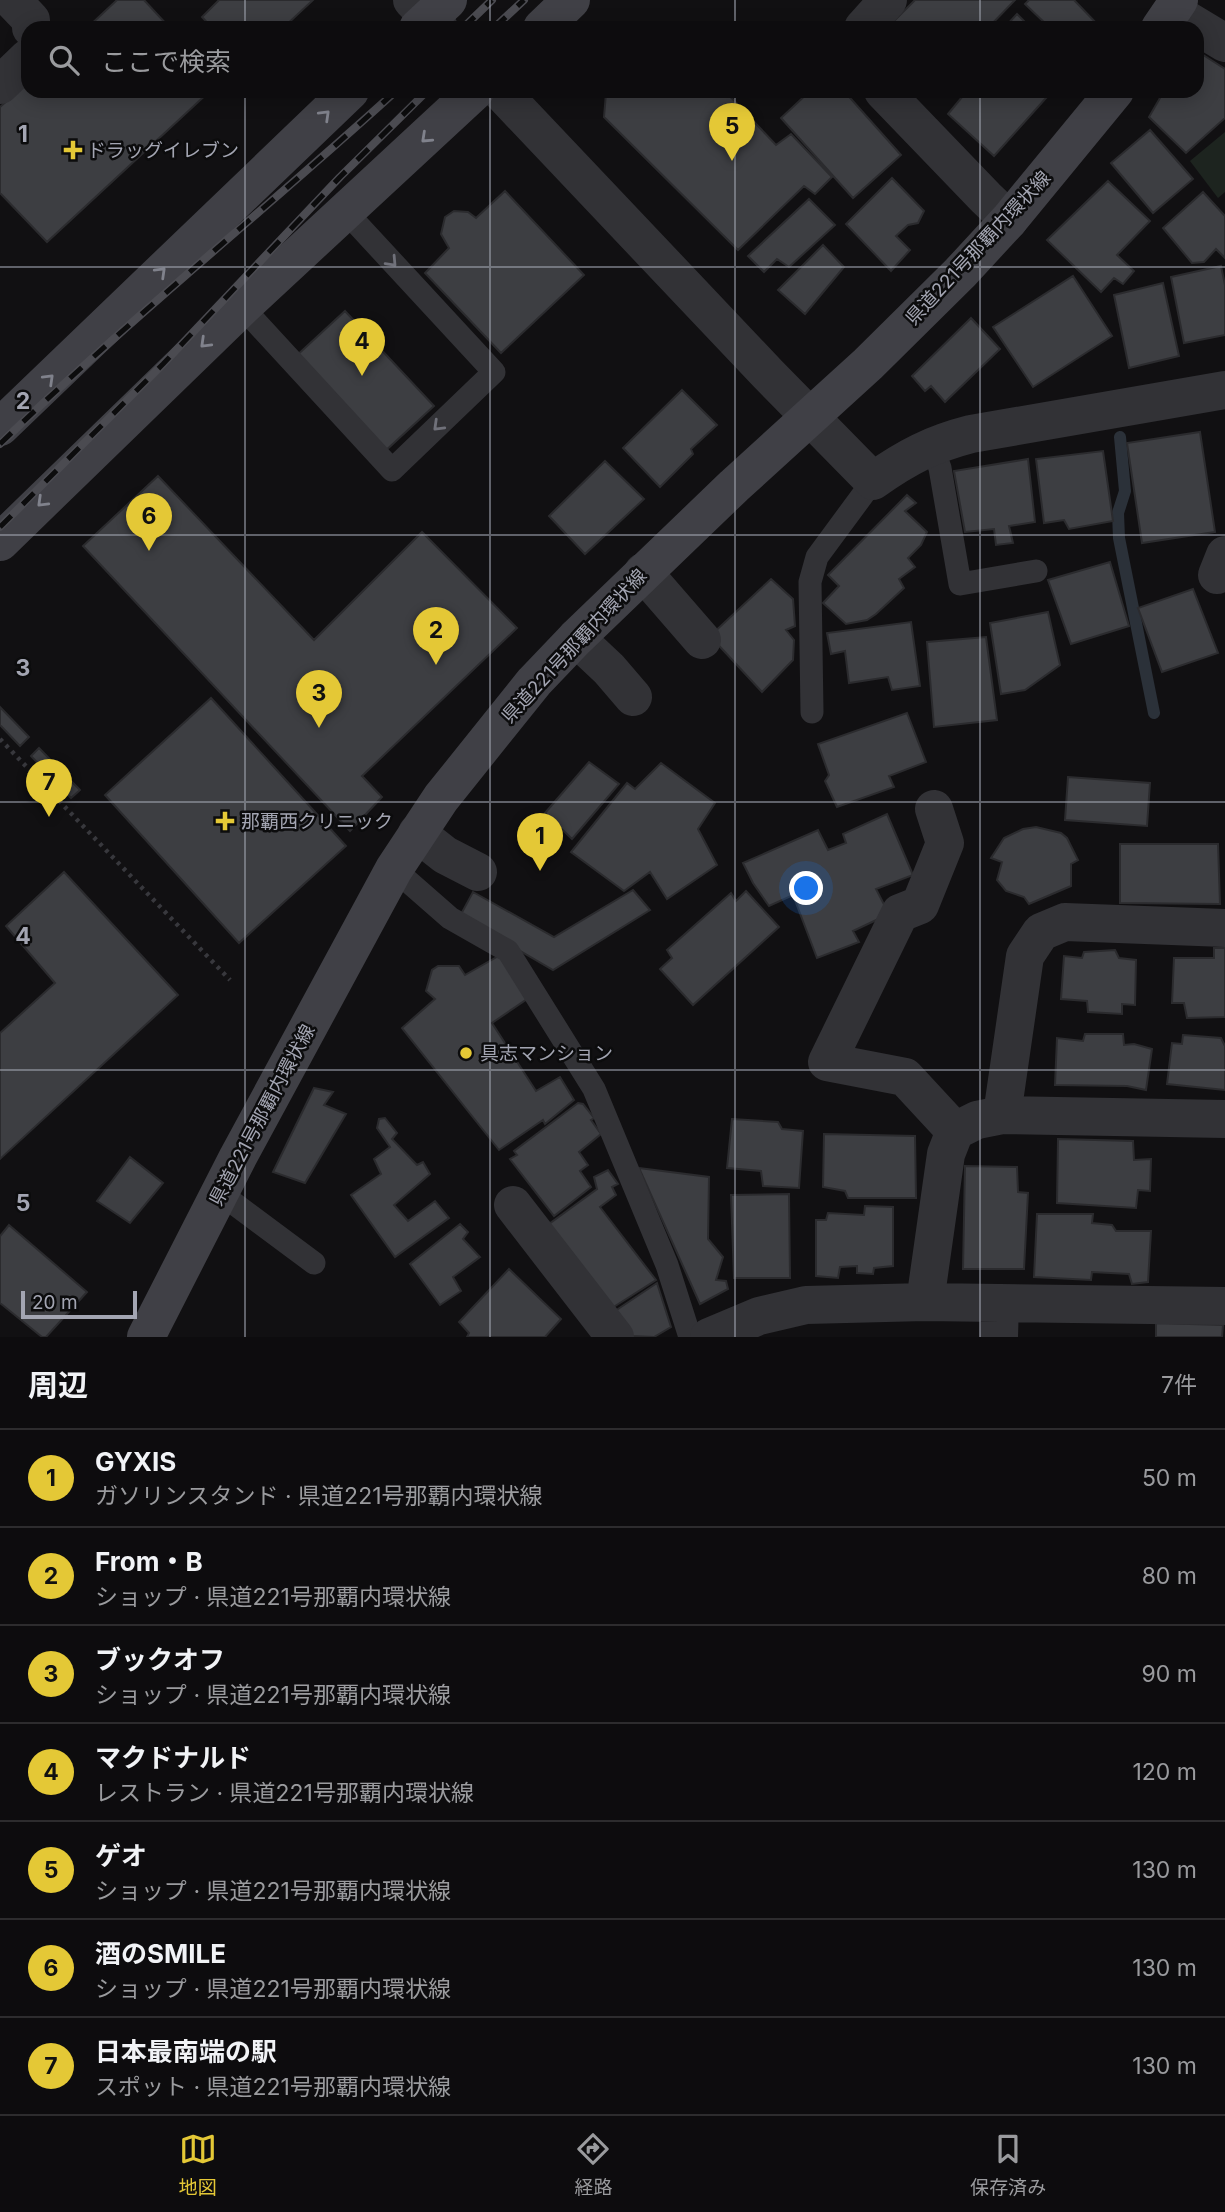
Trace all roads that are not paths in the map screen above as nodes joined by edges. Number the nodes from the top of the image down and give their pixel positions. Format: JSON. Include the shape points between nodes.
{"nodes":[{"id":1,"x":12,"y":0,"type":"edge"},
{"id":2,"x":571,"y":0,"type":"edge"},
{"id":3,"x":888,"y":0,"type":"edge"},
{"id":4,"x":31,"y":21,"type":"edge"},
{"id":5,"x":549,"y":21,"type":"edge"},
{"id":6,"x":869,"y":21,"type":"edge"},
{"id":7,"x":1204,"y":32,"type":"edge"},
{"id":8,"x":1225,"y":43,"type":"edge"},
{"id":9,"x":21,"y":65,"type":"edge"},
{"id":10,"x":0,"y":85,"type":"edge"},
{"id":11,"x":343,"y":98,"type":"edge"},
{"id":12,"x":468,"y":98,"type":"edge"},
{"id":13,"x":507,"y":98,"type":"edge"},
{"id":14,"x":890,"y":98,"type":"edge"},
{"id":15,"x":1109,"y":98,"type":"edge"},
{"id":16,"x":346,"y":212,"type":"junction"},
{"id":17,"x":1009,"y":220,"type":"junction"},
{"id":18,"x":242,"y":307,"type":"junction"},
{"id":19,"x":1225,"y":390,"type":"edge"},
{"id":20,"x":810,"y":417,"type":"junction"},
{"id":21,"x":0,"y":427,"type":"edge"},
{"id":22,"x":931,"y":446,"type":"junction"},
{"id":23,"x":873,"y":481,"type":"junction"},
{"id":24,"x":0,"y":542,"type":"edge"},
{"id":25,"x":1035,"y":570,"type":"dead end"},
{"id":26,"x":643,"y":572,"type":"junction"},
{"id":27,"x":576,"y":638,"type":"junction"},
{"id":28,"x":702,"y":640,"type":"dead end"},
{"id":29,"x":621,"y":683,"type":"dead end"},
{"id":30,"x":812,"y":712,"type":"dead end"},
{"id":31,"x":934,"y":808,"type":"dead end"},
{"id":32,"x":394,"y":869,"type":"junction"},
{"id":33,"x":1225,"y":928,"type":"edge"},
{"id":34,"x":1002,"y":1115,"type":"junction"},
{"id":35,"x":1225,"y":1119,"type":"edge"},
{"id":36,"x":955,"y":1131,"type":"junction"},
{"id":37,"x":220,"y":1193,"type":"junction"},
{"id":38,"x":513,"y":1205,"type":"dead end"},
{"id":39,"x":314,"y":1262,"type":"dead end"},
{"id":40,"x":925,"y":1302,"type":"junction"},
{"id":41,"x":1225,"y":1306,"type":"edge"},
{"id":42,"x":1000,"y":1320,"type":"edge"},
{"id":43,"x":146,"y":1337,"type":"edge"},
{"id":44,"x":615,"y":1337,"type":"edge"},
{"id":45,"x":690,"y":1337,"type":"edge"},
{"id":46,"x":709,"y":1337,"type":"edge"}],
"edges":[{"from":1,"to":4,"type":"street"},
{"from":2,"to":5,"type":"main road"},
{"from":3,"to":6,"type":"street"},
{"from":7,"to":8,"type":"street"},
{"from":9,"to":10,"type":"street"},
{"from":21,"to":11,"type":"main road","one_way":true},
{"from":12,"to":16,"type":"main road","one_way":true},
{"from":13,"to":20,"type":"street"},
{"from":14,"to":17,"type":"street"},
{"from":15,"to":17,"type":"main road","name":"県道221号那覇内環状線"},
{"from":16,"to":18,"type":"main road"},
{"from":16,"to":18,"type":"lane","one_way":true,"via":[[494,372],[392,470]]},
{"from":17,"to":20,"type":"main road","name":"県道221号那覇内環状線"},
{"from":18,"to":24,"type":"main road","one_way":true},
{"from":19,"to":22,"type":"street","via":[[971,434]]},
{"from":20,"to":23,"type":"street"},
{"from":20,"to":26,"type":"main road","name":"県道221号那覇内環状線"},
{"from":22,"to":23,"type":"street"},
{"from":22,"to":25,"type":"lane","via":[[940,468],[960,584]]},
{"from":23,"to":30,"type":"lane","via":[[817,557],[810,582]]},
{"from":26,"to":27,"type":"main road","name":"県道221号那覇内環状線"},
{"from":26,"to":28,"type":"street"},
{"from":27,"to":29,"type":"street"},
{"from":27,"to":32,"type":"main road","name":"県道221号那覇内環状線","via":[[534,682],[441,799],[447,854]]},
{"from":31,"to":36,"type":"street","via":[[945,843],[920,905],[900,913],[827,1062],[905,1077]]},
{"from":32,"to":37,"type":"main road","name":"県道221号那覇内環状線"},
{"from":32,"to":45,"type":"lane","via":[[450,918],[508,951],[594,1089],[667,1265]]},
{"from":33,"to":34,"type":"street","via":[[1065,922],[1041,932],[1025,956]]},
{"from":34,"to":35,"type":"street"},
{"from":34,"to":36,"type":"street","via":[[977,1119]]},
{"from":36,"to":40,"type":"street","via":[[946,1154]]},
{"from":37,"to":39,"type":"lane"},
{"from":37,"to":43,"type":"main road","name":"県道221号那覇内環状線"},
{"from":38,"to":44,"type":"street"},
{"from":40,"to":42,"type":"street"},
{"from":40,"to":46,"type":"street","via":[[806,1305],[759,1316]]},
{"from":41,"to":42,"type":"street"}]}
